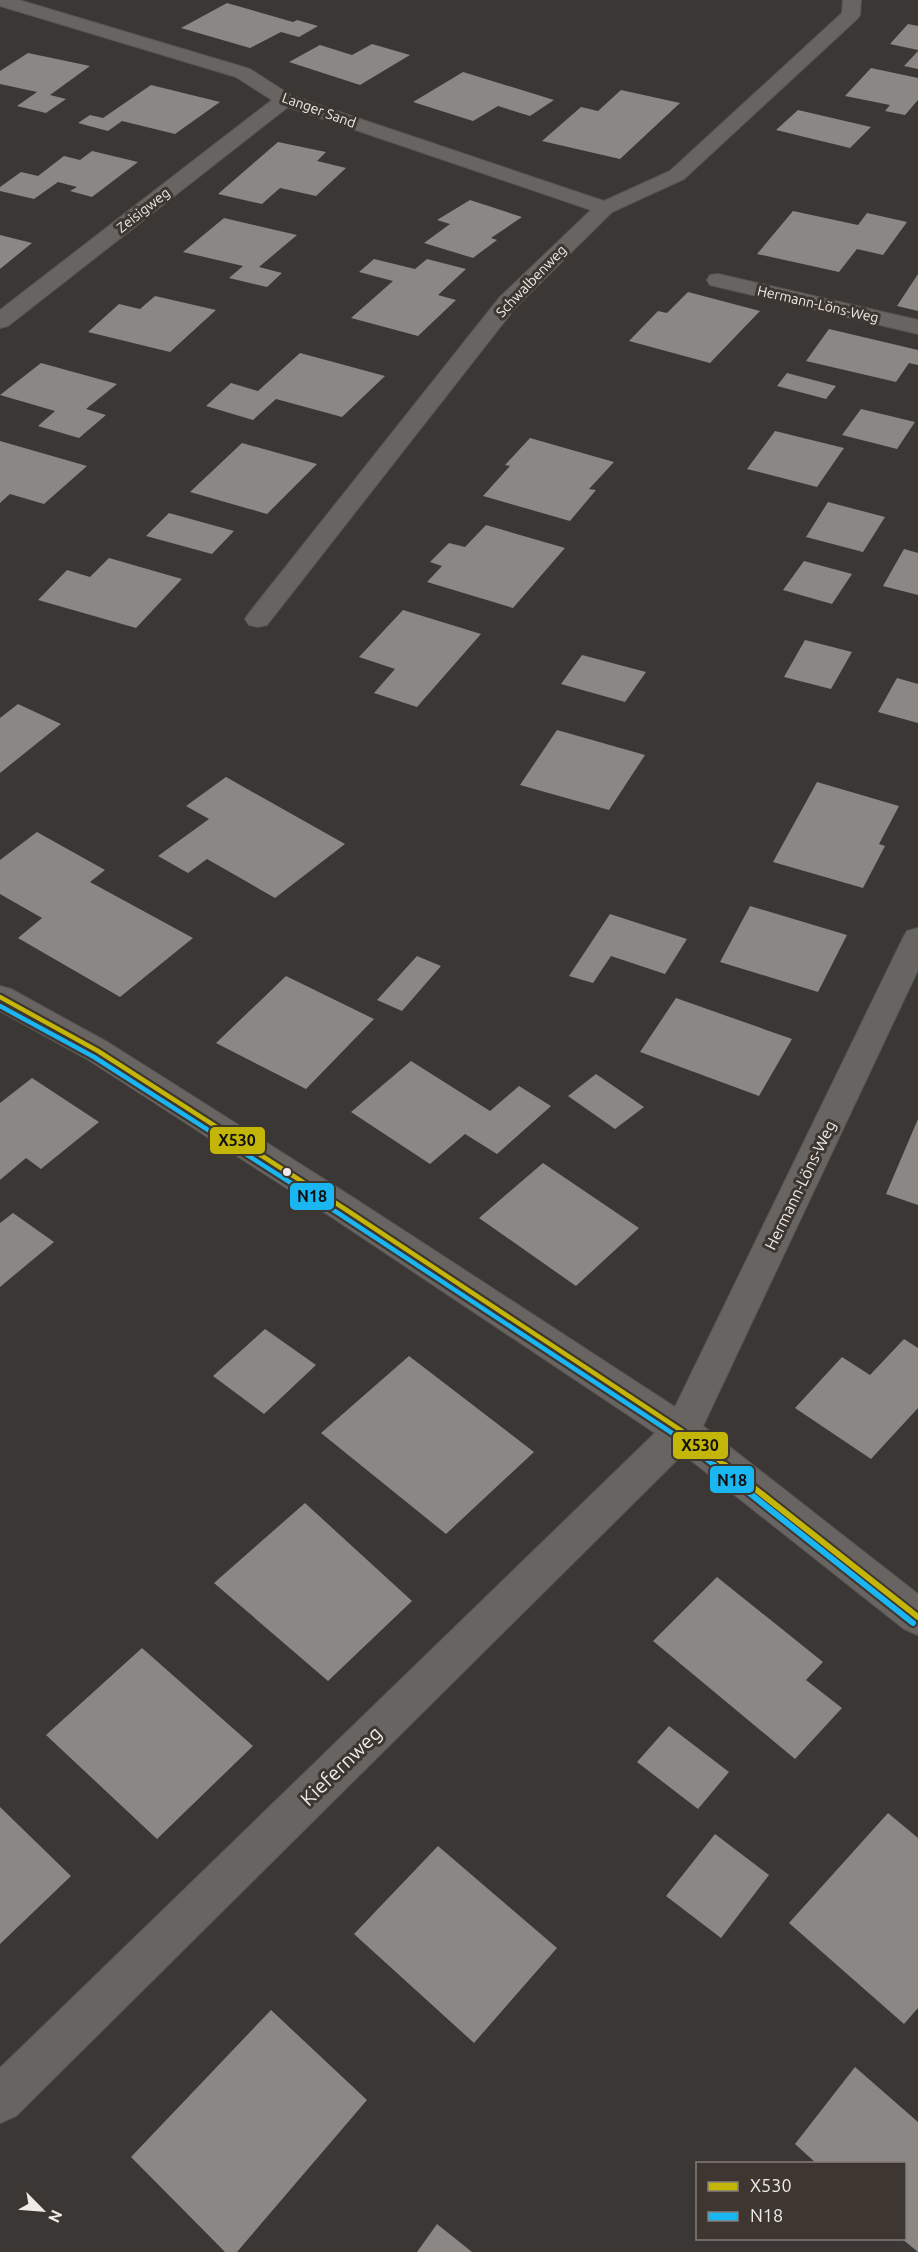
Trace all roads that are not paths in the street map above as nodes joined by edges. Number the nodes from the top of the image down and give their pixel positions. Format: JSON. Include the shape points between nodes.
{"nodes":[{"id":1,"x":851,"y":8,"type":"edge"},
{"id":2,"x":4,"y":9,"type":"edge"},
{"id":3,"x":285,"y":100,"type":"junction"},
{"id":4,"x":605,"y":208,"type":"junction"},
{"id":5,"x":718,"y":280,"type":"dead end"},
{"id":6,"x":0,"y":321,"type":"edge"},
{"id":7,"x":918,"y":327,"type":"edge"},
{"id":8,"x":258,"y":620,"type":"dead end"},
{"id":9,"x":918,"y":938,"type":"edge"},
{"id":10,"x":0,"y":997,"type":"edge"},
{"id":11,"x":682,"y":1431,"type":"junction"},
{"id":12,"x":918,"y":1617,"type":"edge"},
{"id":13,"x":0,"y":2100,"type":"edge"}],
"edges":[{"from":1,"to":4,"type":"street","name":"Schwalbenweg","via":[[677,175]]},
{"from":2,"to":3,"type":"street","name":"Langer Sand","via":[[25,7],[243,73]]},
{"from":3,"to":4,"type":"street","name":"Langer Sand"},
{"from":3,"to":6,"type":"street","name":"Zeisigweg"},
{"from":4,"to":8,"type":"street","name":"Schwalbenweg","via":[[507,303]]},
{"from":5,"to":7,"type":"street","name":"Hermann-Löns-Weg"},
{"from":9,"to":11,"type":"street","name":"Hermann-Löns-Weg"},
{"from":10,"to":11,"type":"street","via":[[98,1051]]},
{"from":11,"to":12,"type":"street"},
{"from":11,"to":13,"type":"street","name":"Kiefernweg"}]}
